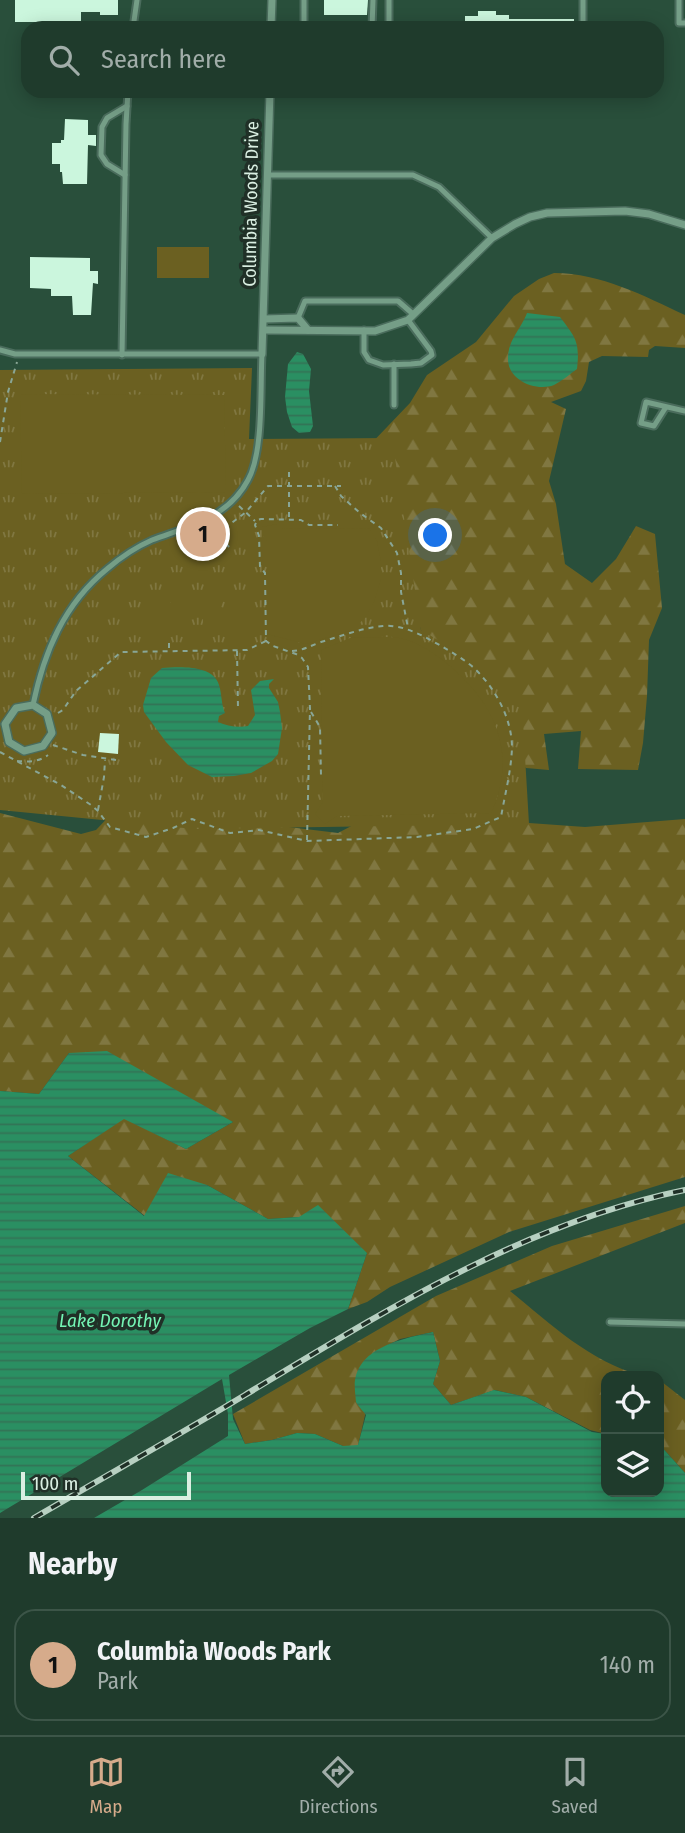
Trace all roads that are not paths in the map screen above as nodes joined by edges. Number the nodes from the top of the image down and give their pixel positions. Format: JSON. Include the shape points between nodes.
{"nodes":[{"id":1,"x":136,"y":0,"type":"edge"},
{"id":2,"x":272,"y":0,"type":"edge"},
{"id":3,"x":304,"y":0,"type":"edge"},
{"id":4,"x":373,"y":0,"type":"edge"},
{"id":5,"x":389,"y":0,"type":"edge"},
{"id":6,"x":583,"y":0,"type":"edge"},
{"id":7,"x":678,"y":0,"type":"edge"},
{"id":8,"x":134,"y":21,"type":"edge"},
{"id":9,"x":271,"y":21,"type":"edge"},
{"id":10,"x":304,"y":21,"type":"edge"},
{"id":11,"x":372,"y":21,"type":"edge"},
{"id":12,"x":389,"y":21,"type":"edge"},
{"id":13,"x":583,"y":21,"type":"edge"},
{"id":14,"x":685,"y":23,"type":"edge"},
{"id":15,"x":128,"y":98,"type":"edge"},
{"id":16,"x":270,"y":98,"type":"edge"},
{"id":17,"x":127,"y":106,"type":"junction"},
{"id":18,"x":125,"y":175,"type":"junction"},
{"id":19,"x":268,"y":175,"type":"junction"},
{"id":20,"x":685,"y":225,"type":"edge"},
{"id":21,"x":492,"y":238,"type":"junction"},
{"id":22,"x":411,"y":317,"type":"junction"},
{"id":23,"x":298,"y":318,"type":"junction"},
{"id":24,"x":264,"y":319,"type":"junction"},
{"id":25,"x":264,"y":330,"type":"junction"},
{"id":26,"x":308,"y":330,"type":"junction"},
{"id":27,"x":364,"y":330,"type":"junction"},
{"id":28,"x":0,"y":350,"type":"edge"},
{"id":29,"x":262,"y":354,"type":"junction"},
{"id":30,"x":122,"y":355,"type":"junction"},
{"id":31,"x":394,"y":364,"type":"junction"},
{"id":32,"x":394,"y":405,"type":"dead end"},
{"id":33,"x":666,"y":407,"type":"junction"},
{"id":34,"x":685,"y":411,"type":"edge"},
{"id":35,"x":33,"y":705,"type":"junction"},
{"id":36,"x":610,"y":1322,"type":"dead end"},
{"id":37,"x":685,"y":1324,"type":"edge"}],
"edges":[{"from":1,"to":8,"type":"lane"},
{"from":2,"to":9,"type":"street"},
{"from":3,"to":10,"type":"lane"},
{"from":4,"to":11,"type":"lane"},
{"from":5,"to":12,"type":"lane"},
{"from":6,"to":13,"type":"lane"},
{"from":7,"to":14,"type":"lane","via":[[679,23]]},
{"from":15,"to":17,"type":"lane"},
{"from":16,"to":19,"type":"street","name":"Columbia Woods Drive"},
{"from":17,"to":18,"type":"lane"},
{"from":17,"to":18,"type":"lane","via":[[107,118],[102,127],[101,155]]},
{"from":18,"to":30,"type":"lane"},
{"from":19,"to":21,"type":"lane","via":[[413,175],[439,187]]},
{"from":19,"to":24,"type":"street","name":"Columbia Woods Drive"},
{"from":20,"to":21,"type":"street","via":[[625,211],[563,211],[530,217]]},
{"from":21,"to":22,"type":"street"},
{"from":22,"to":23,"type":"lane","via":[[398,302],[305,301]]},
{"from":22,"to":27,"type":"street","via":[[375,331]]},
{"from":22,"to":31,"type":"lane","via":[[432,355],[421,363]]},
{"from":23,"to":24,"type":"street"},
{"from":23,"to":26,"type":"street"},
{"from":24,"to":25,"type":"street","name":"Columbia Woods Drive"},
{"from":25,"to":26,"type":"street"},
{"from":25,"to":29,"type":"street","name":"Columbia Woods Drive"},
{"from":26,"to":27,"type":"street"},
{"from":27,"to":31,"type":"lane","via":[[366,357],[375,363]]},
{"from":28,"to":30,"type":"lane","via":[[10,354]]},
{"from":29,"to":30,"type":"lane"},
{"from":29,"to":35,"type":"lane","name":"Columbia Woods Drive","via":[[257,456],[248,480],[234,500],[213,516],[130,552],[85,588],[51,642]]},
{"from":31,"to":32,"type":"lane"},
{"from":33,"to":33,"type":"lane","via":[[654,426],[641,423],[646,402]]},
{"from":33,"to":34,"type":"lane"},
{"from":35,"to":35,"type":"street","via":[[16,708],[5,724],[9,742],[24,751],[43,746],[52,733],[47,714]]},
{"from":36,"to":37,"type":"lane"}]}
